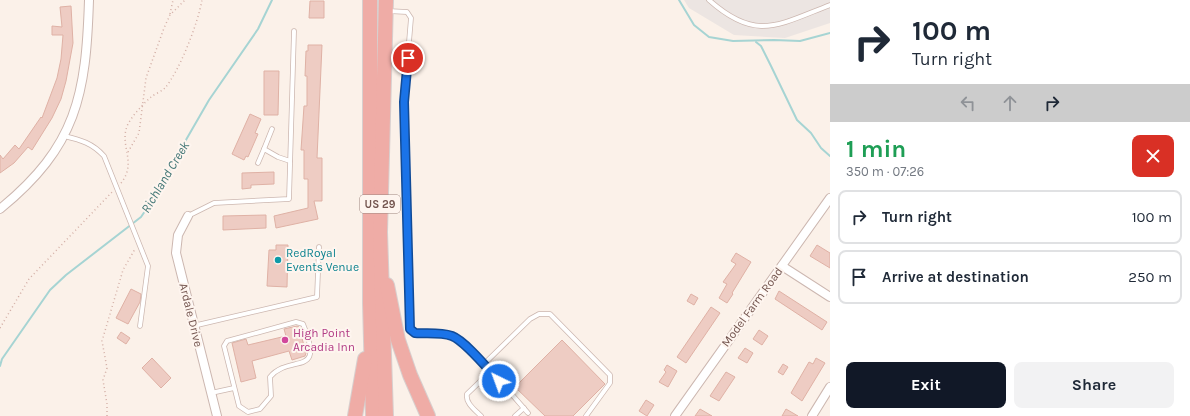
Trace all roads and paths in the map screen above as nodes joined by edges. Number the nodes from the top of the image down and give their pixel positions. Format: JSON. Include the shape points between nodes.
{"nodes":[{"id":1,"x":89,"y":0,"type":"edge"},
{"id":2,"x":173,"y":0,"type":"edge"},
{"id":3,"x":185,"y":0,"type":"edge"},
{"id":4,"x":370,"y":0,"type":"edge"},
{"id":5,"x":709,"y":0,"type":"edge"},
{"id":6,"x":385,"y":5,"type":"edge"},
{"id":7,"x":830,"y":5,"type":"edge"},
{"id":8,"x":170,"y":15,"type":"junction"},
{"id":9,"x":294,"y":31,"type":"dead end"},
{"id":10,"x":272,"y":129,"type":"dead end"},
{"id":11,"x":64,"y":136,"type":"junction"},
{"id":12,"x":264,"y":149,"type":"junction"},
{"id":13,"x":127,"y":153,"type":"dead end"},
{"id":14,"x":290,"y":161,"type":"junction"},
{"id":15,"x":258,"y":163,"type":"dead end"},
{"id":16,"x":830,"y":198,"type":"edge"},
{"id":17,"x":0,"y":209,"type":"edge"},
{"id":18,"x":188,"y":216,"type":"joint"},
{"id":19,"x":139,"y":242,"type":"junction"},
{"id":20,"x":318,"y":247,"type":"dead end"},
{"id":21,"x":382,"y":258,"type":"junction"},
{"id":22,"x":782,"y":266,"type":"junction"},
{"id":23,"x":830,"y":297,"type":"edge"},
{"id":24,"x":370,"y":303,"type":"junction"},
{"id":25,"x":140,"y":326,"type":"dead end"},
{"id":26,"x":193,"y":326,"type":"junction"},
{"id":27,"x":484,"y":364,"type":"junction"},
{"id":28,"x":490,"y":372,"type":"junction"},
{"id":29,"x":830,"y":387,"type":"edge"},
{"id":30,"x":234,"y":388,"type":"junction"},
{"id":31,"x":211,"y":393,"type":"junction"},
{"id":32,"x":524,"y":408,"type":"junction"},
{"id":33,"x":528,"y":413,"type":"dead end"},
{"id":34,"x":106,"y":416,"type":"edge"},
{"id":35,"x":217,"y":416,"type":"edge"},
{"id":36,"x":354,"y":416,"type":"edge"},
{"id":37,"x":373,"y":416,"type":"edge"},
{"id":38,"x":386,"y":416,"type":"edge"},
{"id":39,"x":428,"y":416,"type":"edge"},
{"id":40,"x":482,"y":416,"type":"edge"},
{"id":41,"x":514,"y":416,"type":"edge"},
{"id":42,"x":586,"y":416,"type":"edge"},
{"id":43,"x":674,"y":416,"type":"edge"},
{"id":44,"x":812,"y":416,"type":"edge"}],
"edges":[{"from":1,"to":11,"type":"street","via":[[85,69],[80,95]]},
{"from":2,"to":8,"type":"path"},
{"from":3,"to":8,"type":"path"},
{"from":4,"to":24,"type":"highway","number":"US 29"},
{"from":5,"to":7,"type":"lane","via":[[724,14],[740,22],[763,27],[781,24]]},
{"from":6,"to":21,"type":"highway","number":"US 29","via":[[380,232]]},
{"from":6,"to":27,"type":"lane","via":[[407,12],[411,18],[404,102],[410,329],[415,333],[445,334],[456,338]]},
{"from":8,"to":13,"type":"path","via":[[146,78],[139,133]]},
{"from":9,"to":14,"type":"lane"},
{"from":10,"to":12,"type":"lane"},
{"from":11,"to":17,"type":"street","via":[[40,172]]},
{"from":11,"to":19,"type":"lane","via":[[84,141],[96,147],[104,156]]},
{"from":12,"to":14,"type":"lane"},
{"from":12,"to":15,"type":"lane"},
{"from":14,"to":18,"type":"lane","via":[[289,199],[214,203]]},
{"from":16,"to":22,"type":"street","name":"Model Farm Road"},
{"from":18,"to":26,"type":"street","name":"Ardale Drive","via":[[178,235],[176,253]]},
{"from":19,"to":25,"type":"lane","via":[[148,266]]},
{"from":19,"to":34,"type":"path","via":[[123,270],[103,335],[107,368],[103,380]]},
{"from":20,"to":26,"type":"lane","via":[[317,298]]},
{"from":21,"to":38,"type":"highway","number":"US 29","via":[[381,308]]},
{"from":21,"to":39,"type":"highway","via":[[398,340]]},
{"from":22,"to":23,"type":"street"},
{"from":22,"to":43,"type":"street","name":"Model Farm Road"},
{"from":24,"to":36,"type":"highway","via":[[363,375]]},
{"from":24,"to":37,"type":"highway","number":"US 29"},
{"from":26,"to":31,"type":"street","name":"Ardale Drive"},
{"from":27,"to":28,"type":"lane"},
{"from":27,"to":42,"type":"lane","via":[[530,319],[539,314],[550,314],[610,375],[610,383]]},
{"from":28,"to":32,"type":"lane"},
{"from":28,"to":40,"type":"lane","via":[[466,398]]},
{"from":29,"to":44,"type":"street"},
{"from":30,"to":30,"type":"lane","via":[[224,346],[227,341],[296,322],[303,324],[311,353],[309,359],[301,364],[276,370],[270,377],[271,396],[260,409],[248,412],[239,406]]},
{"from":30,"to":31,"type":"lane"},
{"from":31,"to":35,"type":"street","name":"Ardale Drive"},
{"from":32,"to":33,"type":"lane"},
{"from":32,"to":41,"type":"lane"}]}
